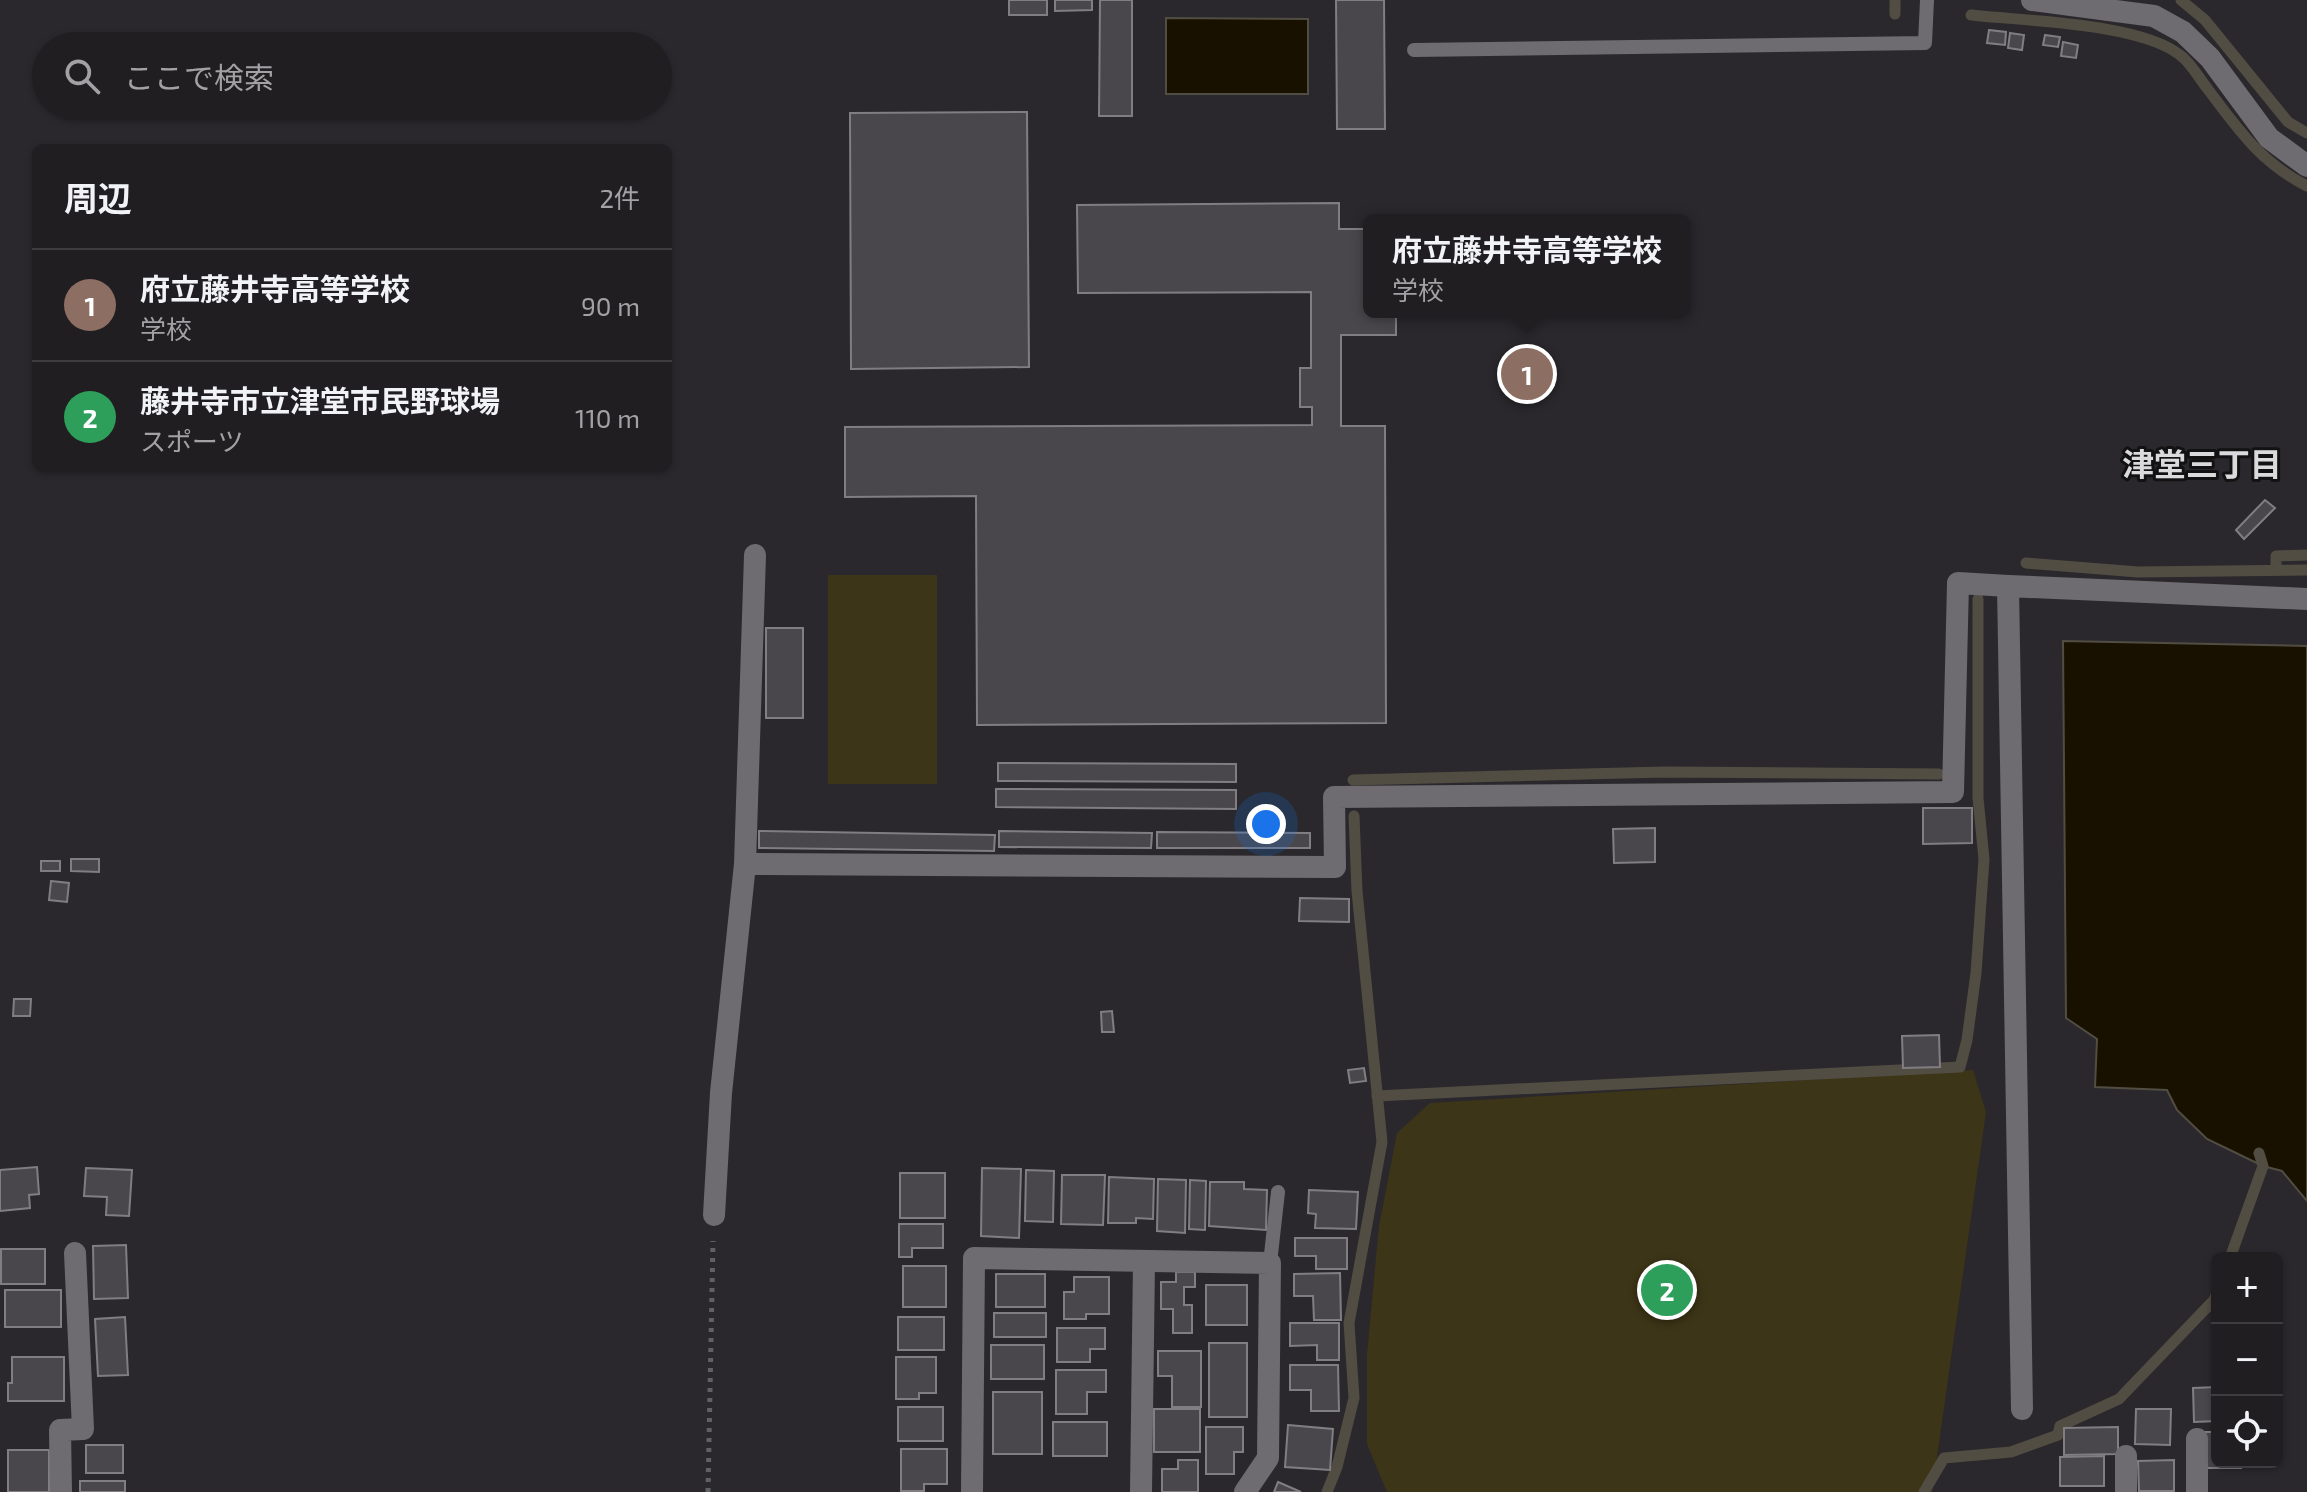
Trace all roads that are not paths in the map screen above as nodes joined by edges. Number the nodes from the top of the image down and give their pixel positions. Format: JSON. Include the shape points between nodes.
{"nodes":[{"id":1,"x":1927,"y":0,"type":"edge"},
{"id":2,"x":2032,"y":0,"type":"edge"},
{"id":3,"x":1414,"y":50,"type":"dead end"},
{"id":4,"x":2307,"y":166,"type":"edge"},
{"id":5,"x":755,"y":555,"type":"dead end"},
{"id":6,"x":2008,"y":586,"type":"junction"},
{"id":7,"x":2307,"y":599,"type":"edge"},
{"id":8,"x":745,"y":864,"type":"junction"},
{"id":9,"x":1278,"y":1192,"type":"dead end"},
{"id":10,"x":714,"y":1215,"type":"road end"},
{"id":11,"x":75,"y":1253,"type":"dead end"},
{"id":12,"x":1144,"y":1262,"type":"junction"},
{"id":13,"x":1270,"y":1263,"type":"junction"},
{"id":14,"x":2022,"y":1409,"type":"dead end"},
{"id":15,"x":2197,"y":1439,"type":"dead end"},
{"id":16,"x":2126,"y":1456,"type":"dead end"},
{"id":17,"x":61,"y":1492,"type":"edge"},
{"id":18,"x":972,"y":1492,"type":"edge"},
{"id":19,"x":1141,"y":1492,"type":"edge"},
{"id":20,"x":1245,"y":1492,"type":"edge"},
{"id":21,"x":2126,"y":1492,"type":"edge"},
{"id":22,"x":2197,"y":1492,"type":"edge"}],
"edges":[{"from":1,"to":3,"type":"lane","via":[[1925,43]]},
{"from":2,"to":4,"type":"street","via":[[2154,16],[2183,32],[2210,58],[2269,138]]},
{"from":5,"to":8,"type":"street"},
{"from":6,"to":7,"type":"street"},
{"from":6,"to":8,"type":"street","via":[[1958,583],[1953,792],[1334,797],[1335,867]]},
{"from":6,"to":14,"type":"street"},
{"from":8,"to":10,"type":"street"},
{"from":9,"to":13,"type":"lane"},
{"from":11,"to":17,"type":"street","via":[[83,1429],[60,1430]]},
{"from":12,"to":13,"type":"street"},
{"from":12,"to":18,"type":"street","via":[[974,1258]]},
{"from":12,"to":19,"type":"street"},
{"from":13,"to":20,"type":"street","via":[[1268,1458]]},
{"from":15,"to":22,"type":"street"},
{"from":16,"to":21,"type":"street"}]}
